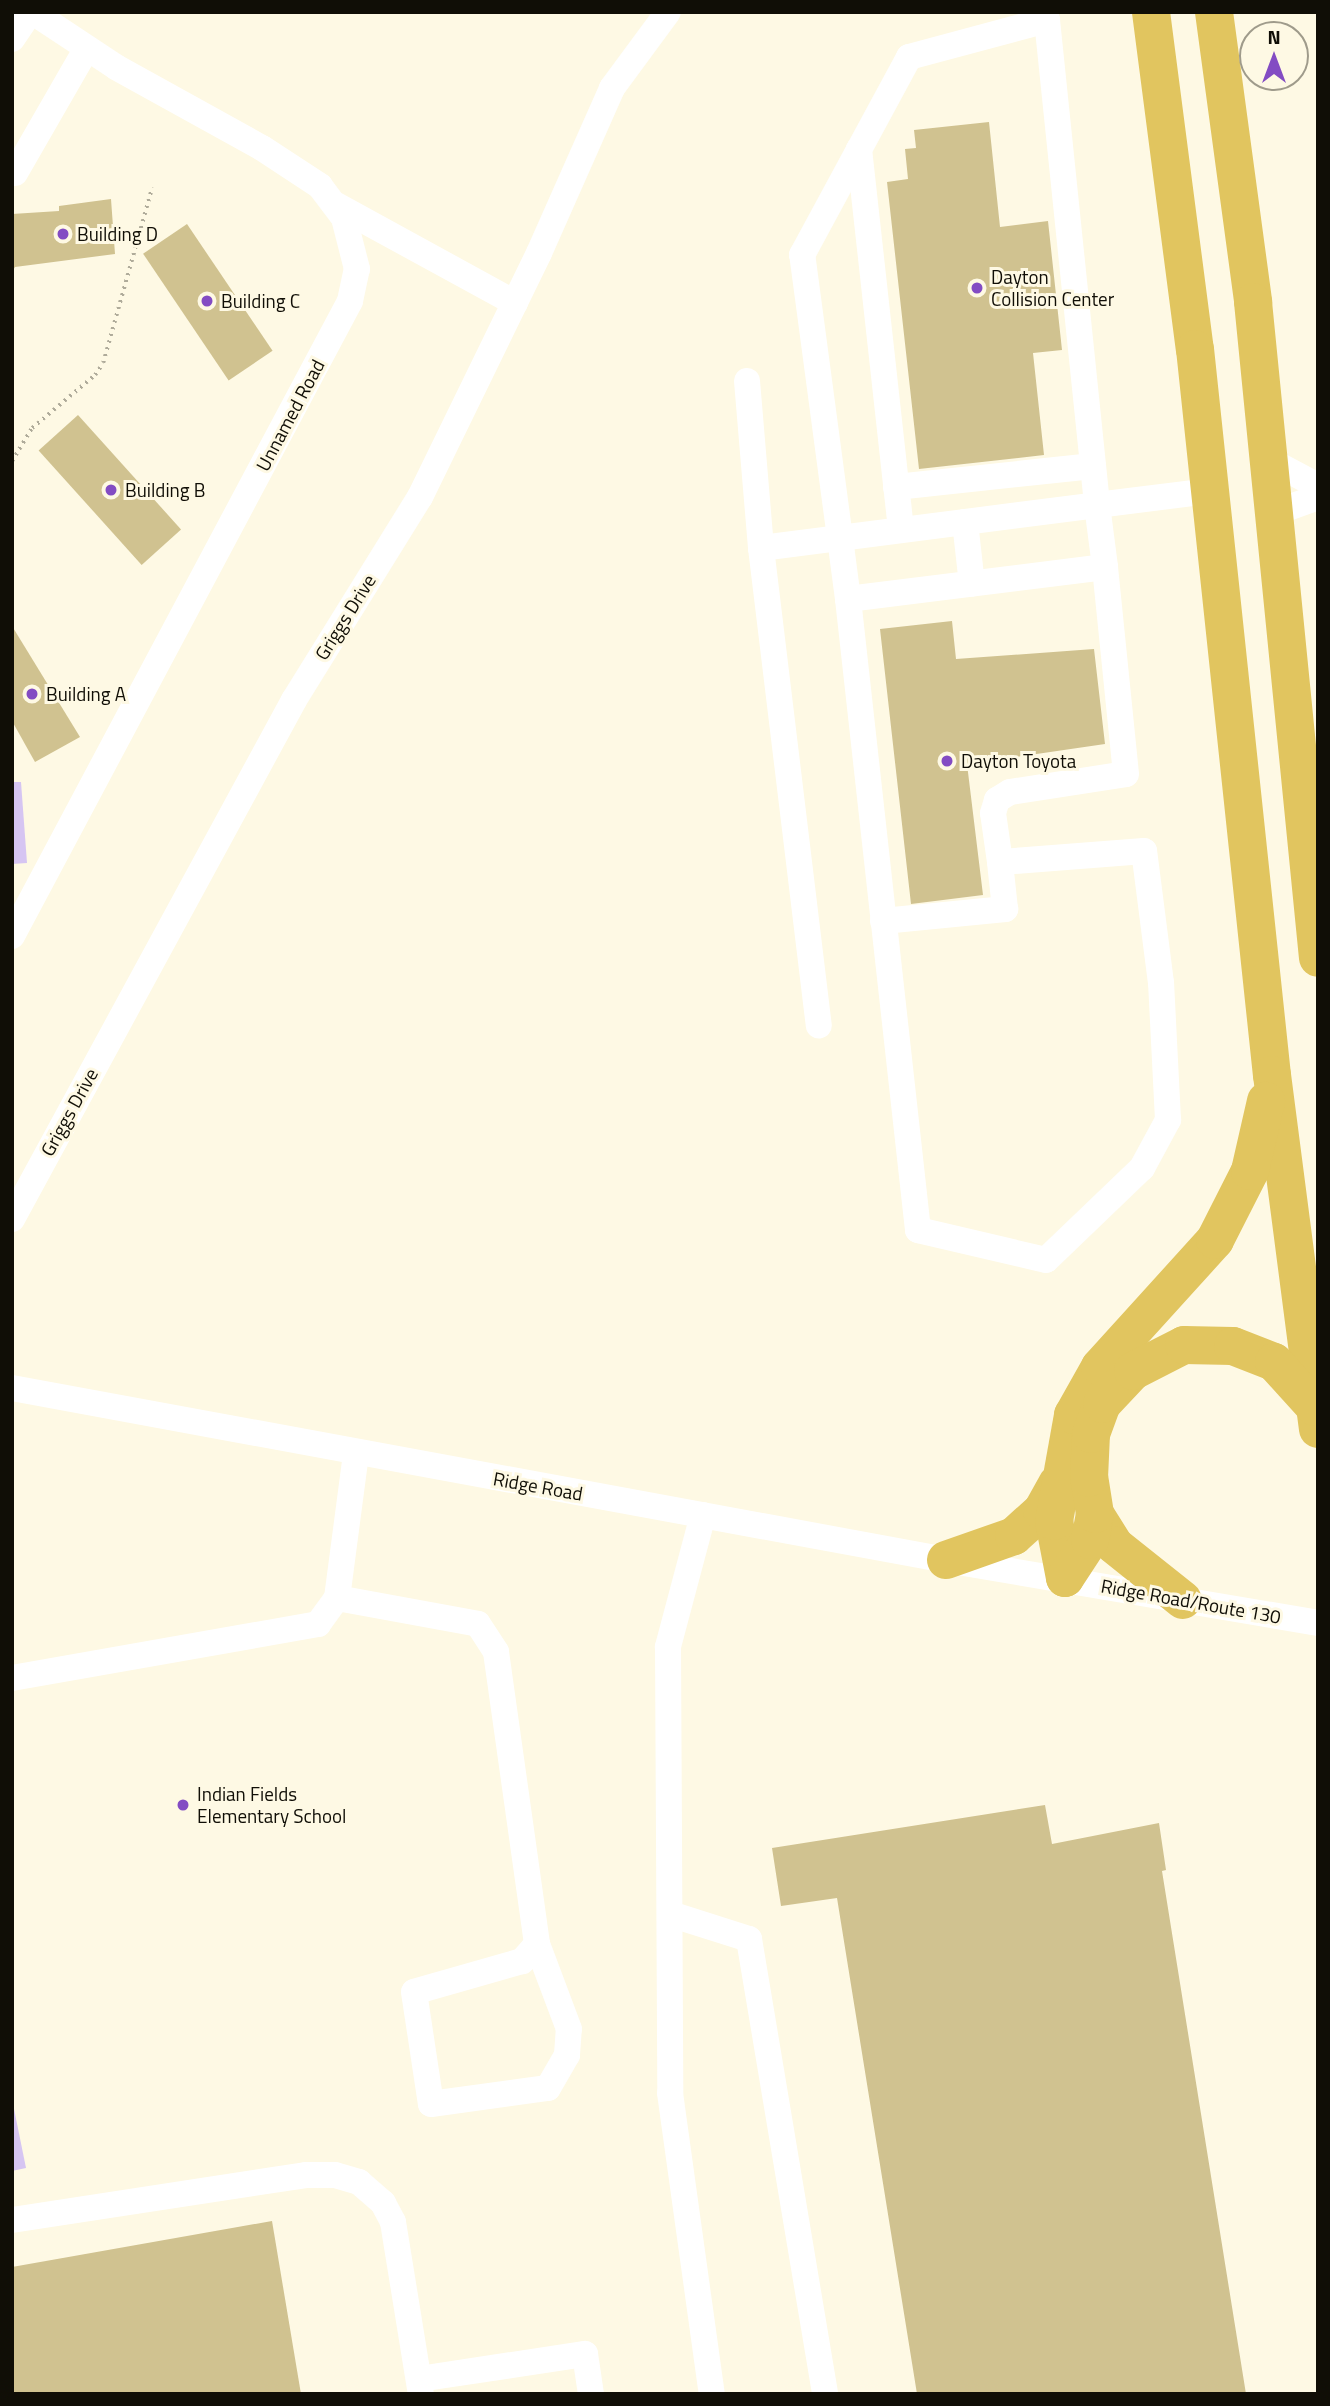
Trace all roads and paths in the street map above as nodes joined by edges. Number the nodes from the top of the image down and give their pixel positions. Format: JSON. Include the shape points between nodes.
{"nodes":[{"id":1,"x":31,"y":12,"type":"edge"},
{"id":2,"x":668,"y":12,"type":"edge"},
{"id":3,"x":1151,"y":12,"type":"edge"},
{"id":4,"x":1214,"y":12,"type":"edge"},
{"id":5,"x":1016,"y":18,"type":"edge"},
{"id":6,"x":12,"y":39,"type":"edge"},
{"id":7,"x":87,"y":48,"type":"junction"},
{"id":8,"x":859,"y":149,"type":"junction"},
{"id":9,"x":15,"y":173,"type":"dead end"},
{"id":10,"x":152,"y":188,"type":"dead end"},
{"id":11,"x":336,"y":205,"type":"junction"},
{"id":12,"x":515,"y":303,"type":"junction"},
{"id":13,"x":747,"y":381,"type":"dead end"},
{"id":14,"x":1269,"y":460,"type":"junction"},
{"id":15,"x":12,"y":461,"type":"edge"},
{"id":16,"x":1093,"y":466,"type":"junction"},
{"id":17,"x":1318,"y":486,"type":"edge"},
{"id":18,"x":896,"y":487,"type":"junction"},
{"id":19,"x":1210,"y":491,"type":"junction"},
{"id":20,"x":1318,"y":497,"type":"edge"},
{"id":21,"x":1097,"y":505,"type":"junction"},
{"id":22,"x":1274,"y":513,"type":"junction"},
{"id":23,"x":965,"y":522,"type":"junction"},
{"id":24,"x":901,"y":530,"type":"junction"},
{"id":25,"x":840,"y":538,"type":"junction"},
{"id":26,"x":761,"y":548,"type":"junction"},
{"id":27,"x":1105,"y":567,"type":"junction"},
{"id":28,"x":972,"y":584,"type":"junction"},
{"id":29,"x":848,"y":599,"type":"junction"},
{"id":30,"x":1000,"y":862,"type":"junction"},
{"id":31,"x":883,"y":921,"type":"junction"},
{"id":32,"x":12,"y":936,"type":"edge"},
{"id":33,"x":1318,"y":957,"type":"edge"},
{"id":34,"x":819,"y":1026,"type":"dead end"},
{"id":35,"x":1272,"y":1075,"type":"junction"},
{"id":36,"x":12,"y":1219,"type":"edge"},
{"id":37,"x":12,"y":1388,"type":"edge"},
{"id":38,"x":1316,"y":1418,"type":"edge"},
{"id":39,"x":356,"y":1454,"type":"junction"},
{"id":40,"x":1059,"y":1482,"type":"junction"},
{"id":41,"x":1095,"y":1514,"type":"junction"},
{"id":42,"x":704,"y":1515,"type":"junction"},
{"id":43,"x":946,"y":1560,"type":"junction"},
{"id":44,"x":1065,"y":1578,"type":"junction"},
{"id":45,"x":337,"y":1598,"type":"junction"},
{"id":46,"x":1183,"y":1600,"type":"junction"},
{"id":47,"x":1318,"y":1623,"type":"edge"},
{"id":48,"x":12,"y":1678,"type":"edge"},
{"id":49,"x":670,"y":1914,"type":"junction"},
{"id":50,"x":537,"y":1944,"type":"junction"},
{"id":51,"x":12,"y":2220,"type":"edge"},
{"id":52,"x":420,"y":2387,"type":"edge"},
{"id":53,"x":591,"y":2394,"type":"edge"},
{"id":54,"x":712,"y":2394,"type":"edge"},
{"id":55,"x":825,"y":2394,"type":"edge"}],
"edges":[{"from":1,"to":6,"type":"street"},
{"from":1,"to":7,"type":"street","name":"Unnamed Road"},
{"from":2,"to":12,"type":"street","name":"Griggs Drive","via":[[612,88]]},
{"from":3,"to":19,"type":"highway"},
{"from":4,"to":14,"type":"highway"},
{"from":5,"to":8,"type":"street","via":[[909,57]]},
{"from":5,"to":16,"type":"street","via":[[1047,20]]},
{"from":7,"to":9,"type":"street"},
{"from":7,"to":11,"type":"street","name":"Unnamed Road","via":[[262,148],[320,186]]},
{"from":8,"to":18,"type":"street"},
{"from":8,"to":25,"type":"street","via":[[802,255]]},
{"from":10,"to":15,"type":"path","via":[[103,363],[32,428]]},
{"from":11,"to":12,"type":"street"},
{"from":11,"to":32,"type":"street","name":"Unnamed Road","via":[[351,237],[357,269],[350,301]]},
{"from":12,"to":36,"type":"street","name":"Griggs Drive","via":[[420,497],[294,700]]},
{"from":13,"to":26,"type":"street"},
{"from":14,"to":17,"type":"street"},
{"from":14,"to":22,"type":"highway"},
{"from":16,"to":18,"type":"street"},
{"from":16,"to":21,"type":"street"},
{"from":18,"to":24,"type":"street"},
{"from":19,"to":21,"type":"street"},
{"from":19,"to":35,"type":"highway"},
{"from":20,"to":22,"type":"street"},
{"from":21,"to":23,"type":"street"},
{"from":21,"to":27,"type":"street"},
{"from":22,"to":33,"type":"highway"},
{"from":23,"to":24,"type":"street"},
{"from":23,"to":28,"type":"street"},
{"from":24,"to":25,"type":"street"},
{"from":25,"to":26,"type":"street"},
{"from":25,"to":29,"type":"street"},
{"from":26,"to":34,"type":"street"},
{"from":27,"to":28,"type":"street"},
{"from":27,"to":30,"type":"street","via":[[1126,774],[1010,792],[997,800],[993,813]]},
{"from":28,"to":29,"type":"street"},
{"from":29,"to":31,"type":"street"},
{"from":30,"to":31,"type":"street","via":[[1005,909]]},
{"from":30,"to":31,"type":"street","via":[[1144,851],[1161,983],[1168,1120],[1142,1168],[1046,1260],[918,1230]]},
{"from":35,"to":38,"type":"highway"},
{"from":35,"to":40,"type":"highway","via":[[1250,1171],[1215,1240],[1100,1367],[1073,1415]]},
{"from":37,"to":39,"type":"street","name":"Ridge Road"},
{"from":38,"to":41,"type":"highway","via":[[1274,1362],[1233,1346],[1185,1345],[1133,1371],[1102,1405],[1091,1434],[1089,1478]]},
{"from":39,"to":42,"type":"street","name":"Ridge Road"},
{"from":39,"to":45,"type":"street"},
{"from":40,"to":43,"type":"highway","via":[[1042,1511],[1014,1536]]},
{"from":40,"to":44,"type":"highway","via":[[1054,1521]]},
{"from":41,"to":44,"type":"highway","via":[[1086,1548]]},
{"from":41,"to":46,"type":"highway","via":[[1114,1545]]},
{"from":42,"to":43,"type":"street","name":"Ridge Road"},
{"from":42,"to":49,"type":"street","via":[[668,1647]]},
{"from":43,"to":44,"type":"street","name":"Ridge Road"},
{"from":44,"to":46,"type":"street","name":"Ridge Road/Route 130"},
{"from":45,"to":48,"type":"street","via":[[318,1624]]},
{"from":45,"to":50,"type":"street","via":[[478,1624],[496,1651]]},
{"from":46,"to":47,"type":"street","name":"Ridge Road/Route 130"},
{"from":49,"to":54,"type":"street","via":[[670,2093]]},
{"from":49,"to":55,"type":"street","via":[[749,1939]]},
{"from":50,"to":50,"type":"street","via":[[522,1961],[414,1992],[430,2104],[548,2088],[567,2055],[569,2029]]},
{"from":51,"to":52,"type":"street","via":[[306,2175],[335,2175],[359,2182],[383,2203],[393,2222]]},
{"from":52,"to":53,"type":"street","via":[[585,2354]]}]}
